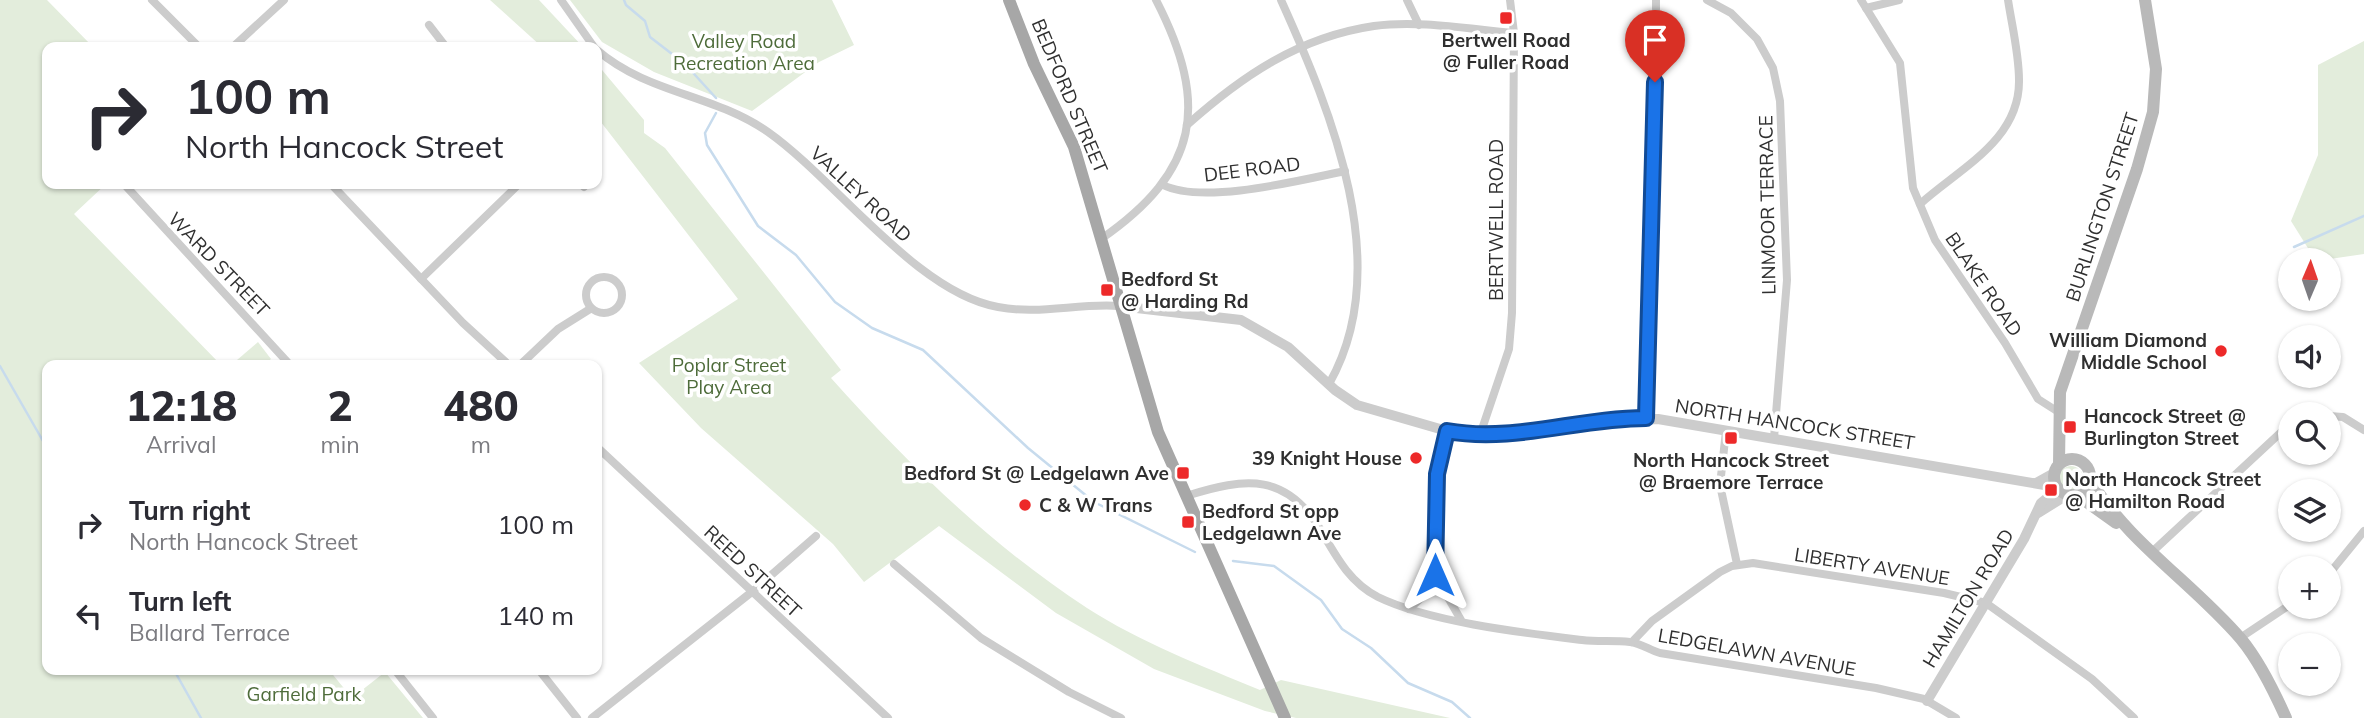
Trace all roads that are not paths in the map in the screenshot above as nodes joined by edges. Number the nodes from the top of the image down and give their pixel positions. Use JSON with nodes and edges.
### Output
{"nodes":[{"id":1,"x":152,"y":0,"type":"edge"},
{"id":2,"x":284,"y":0,"type":"edge"},
{"id":3,"x":561,"y":0,"type":"edge"},
{"id":4,"x":1009,"y":0,"type":"edge"},
{"id":5,"x":1156,"y":0,"type":"edge"},
{"id":6,"x":1281,"y":0,"type":"edge"},
{"id":7,"x":1407,"y":0,"type":"edge"},
{"id":8,"x":1510,"y":0,"type":"edge"},
{"id":9,"x":1707,"y":0,"type":"edge"},
{"id":10,"x":1861,"y":0,"type":"edge"},
{"id":11,"x":1899,"y":0,"type":"edge"},
{"id":12,"x":2008,"y":0,"type":"edge"},
{"id":13,"x":2145,"y":0,"type":"edge"},
{"id":14,"x":1866,"y":8,"type":"junction"},
{"id":15,"x":429,"y":24,"type":"dead end"},
{"id":16,"x":1419,"y":25,"type":"junction"},
{"id":17,"x":1514,"y":33,"type":"junction"},
{"id":18,"x":194,"y":42,"type":"edge"},
{"id":19,"x":238,"y":42,"type":"edge"},
{"id":20,"x":440,"y":42,"type":"edge"},
{"id":21,"x":591,"y":42,"type":"edge"},
{"id":22,"x":1301,"y":47,"type":"junction"},
{"id":23,"x":602,"y":53,"type":"edge"},
{"id":24,"x":1655,"y":77,"type":"dead end"},
{"id":25,"x":1187,"y":125,"type":"junction"},
{"id":26,"x":1345,"y":171,"type":"junction"},
{"id":27,"x":1163,"y":185,"type":"junction"},
{"id":28,"x":129,"y":189,"type":"edge"},
{"id":29,"x":336,"y":189,"type":"edge"},
{"id":30,"x":514,"y":189,"type":"edge"},
{"id":31,"x":1920,"y":204,"type":"junction"},
{"id":32,"x":1101,"y":240,"type":"junction"},
{"id":33,"x":421,"y":279,"type":"junction"},
{"id":34,"x":1119,"y":306,"type":"junction"},
{"id":35,"x":590,"y":309,"type":"junction"},
{"id":36,"x":285,"y":360,"type":"edge"},
{"id":37,"x":504,"y":360,"type":"edge"},
{"id":38,"x":525,"y":360,"type":"edge"},
{"id":39,"x":1329,"y":384,"type":"junction"},
{"id":40,"x":2060,"y":413,"type":"junction"},
{"id":41,"x":2341,"y":417,"type":"edge"},
{"id":42,"x":1646,"y":418,"type":"junction"},
{"id":43,"x":2364,"y":430,"type":"edge"},
{"id":44,"x":1447,"y":431,"type":"junction"},
{"id":45,"x":1726,"y":431,"type":"junction"},
{"id":46,"x":1480,"y":435,"type":"junction"},
{"id":47,"x":2278,"y":435,"type":"edge"},
{"id":48,"x":1774,"y":438,"type":"junction"},
{"id":49,"x":602,"y":452,"type":"edge"},
{"id":50,"x":2076,"y":459,"type":"junction"},
{"id":51,"x":2090,"y":480,"type":"junction"},
{"id":52,"x":2062,"y":484,"type":"junction"},
{"id":53,"x":1186,"y":496,"type":"junction"},
{"id":54,"x":2364,"y":531,"type":"edge"},
{"id":55,"x":816,"y":536,"type":"dead end"},
{"id":56,"x":2136,"y":537,"type":"junction"},
{"id":57,"x":2152,"y":552,"type":"junction"},
{"id":58,"x":2341,"y":559,"type":"edge"},
{"id":59,"x":894,"y":564,"type":"dead end"},
{"id":60,"x":1737,"y":564,"type":"junction"},
{"id":61,"x":1435,"y":575,"type":"junction"},
{"id":62,"x":753,"y":592,"type":"junction"},
{"id":63,"x":1986,"y":603,"type":"junction"},
{"id":64,"x":1409,"y":609,"type":"junction"},
{"id":65,"x":2278,"y":613,"type":"edge"},
{"id":66,"x":1461,"y":620,"type":"junction"},
{"id":67,"x":2240,"y":638,"type":"junction"},
{"id":68,"x":1632,"y":642,"type":"junction"},
{"id":69,"x":398,"y":675,"type":"edge"},
{"id":70,"x":543,"y":675,"type":"edge"},
{"id":71,"x":1927,"y":701,"type":"junction"},
{"id":72,"x":433,"y":718,"type":"edge"},
{"id":73,"x":577,"y":718,"type":"edge"},
{"id":74,"x":592,"y":718,"type":"edge"},
{"id":75,"x":888,"y":718,"type":"edge"},
{"id":76,"x":1121,"y":718,"type":"edge"},
{"id":77,"x":1285,"y":718,"type":"edge"},
{"id":78,"x":1956,"y":718,"type":"edge"},
{"id":79,"x":2134,"y":718,"type":"edge"},
{"id":80,"x":2286,"y":718,"type":"edge"}],
"edges":[{"from":1,"to":18,"type":"street"},
{"from":2,"to":19,"type":"street"},
{"from":3,"to":21,"type":"street","name":"VALLEY ROAD"},
{"from":4,"to":32,"type":"main road","name":"BEDFORD STREET"},
{"from":5,"to":25,"type":"street"},
{"from":6,"to":22,"type":"street"},
{"from":7,"to":16,"type":"street"},
{"from":8,"to":17,"type":"street","name":"BERTWELL ROAD"},
{"from":9,"to":48,"type":"street","name":"LINMOOR TERRACE"},
{"from":10,"to":14,"type":"street","name":"BLAKE ROAD"},
{"from":11,"to":14,"type":"street"},
{"from":12,"to":31,"type":"street"},
{"from":13,"to":40,"type":"main road","name":"BURLINGTON STREET"},
{"from":14,"to":31,"type":"street","name":"BLAKE ROAD"},
{"from":15,"to":20,"type":"street"},
{"from":16,"to":17,"type":"street"},
{"from":16,"to":22,"type":"street"},
{"from":17,"to":46,"type":"street","name":"BERTWELL ROAD"},
{"from":22,"to":25,"type":"street"},
{"from":22,"to":26,"type":"street"},
{"from":23,"to":34,"type":"street","name":"VALLEY ROAD"},
{"from":24,"to":42,"type":"street"},
{"from":25,"to":27,"type":"street"},
{"from":26,"to":27,"type":"street","name":"DEE ROAD"},
{"from":26,"to":39,"type":"street"},
{"from":27,"to":32,"type":"street"},
{"from":28,"to":36,"type":"street","name":"WARD STREET"},
{"from":29,"to":33,"type":"street"},
{"from":30,"to":33,"type":"street"},
{"from":31,"to":40,"type":"street","name":"BLAKE ROAD"},
{"from":32,"to":34,"type":"main road","name":"BEDFORD STREET"},
{"from":33,"to":37,"type":"street"},
{"from":34,"to":39,"type":"street","name":"NORTH HANCOCK STREET"},
{"from":34,"to":53,"type":"main road","name":"BEDFORD STREET"},
{"from":35,"to":35,"type":"street"},
{"from":35,"to":38,"type":"street"},
{"from":39,"to":44,"type":"street","name":"NORTH HANCOCK STREET"},
{"from":40,"to":50,"type":"main road"},
{"from":40,"to":52,"type":"main road","name":"BURLINGTON STREET"},
{"from":41,"to":43,"type":"street"},
{"from":42,"to":45,"type":"street","name":"NORTH HANCOCK STREET"},
{"from":42,"to":46,"type":"street","name":"NORTH HANCOCK STREET"},
{"from":44,"to":46,"type":"street","name":"NORTH HANCOCK STREET"},
{"from":44,"to":61,"type":"street"},
{"from":45,"to":48,"type":"street","name":"NORTH HANCOCK STREET"},
{"from":45,"to":60,"type":"street"},
{"from":47,"to":57,"type":"street"},
{"from":48,"to":52,"type":"street","name":"NORTH HANCOCK STREET"},
{"from":49,"to":62,"type":"street","name":"REED STREET"},
{"from":50,"to":51,"type":"main road"},
{"from":50,"to":52,"type":"main road"},
{"from":51,"to":52,"type":"main road"},
{"from":51,"to":56,"type":"main road"},
{"from":52,"to":56,"type":"main road"},
{"from":52,"to":63,"type":"street","name":"HAMILTON ROAD"},
{"from":53,"to":64,"type":"street","name":"LEDGELAWN AVENUE"},
{"from":53,"to":77,"type":"main road","name":"BEDFORD STREET"},
{"from":54,"to":58,"type":"street"},
{"from":55,"to":62,"type":"street"},
{"from":56,"to":57,"type":"main road"},
{"from":57,"to":67,"type":"main road"},
{"from":59,"to":76,"type":"street"},
{"from":60,"to":63,"type":"street","name":"LIBERTY AVENUE"},
{"from":60,"to":68,"type":"street"},
{"from":61,"to":64,"type":"street"},
{"from":61,"to":66,"type":"street"},
{"from":62,"to":74,"type":"street"},
{"from":62,"to":75,"type":"street","name":"REED STREET"},
{"from":63,"to":71,"type":"street","name":"HAMILTON ROAD"},
{"from":63,"to":79,"type":"street","name":"LIBERTY AVENUE"},
{"from":64,"to":66,"type":"street","name":"LEDGELAWN AVENUE"},
{"from":65,"to":67,"type":"street"},
{"from":66,"to":68,"type":"street","name":"LEDGELAWN AVENUE"},
{"from":67,"to":80,"type":"main road"},
{"from":68,"to":71,"type":"street","name":"LEDGELAWN AVENUE"},
{"from":69,"to":72,"type":"street"},
{"from":70,"to":73,"type":"street"},
{"from":71,"to":78,"type":"street","name":"LEDGELAWN AVENUE"}]}
